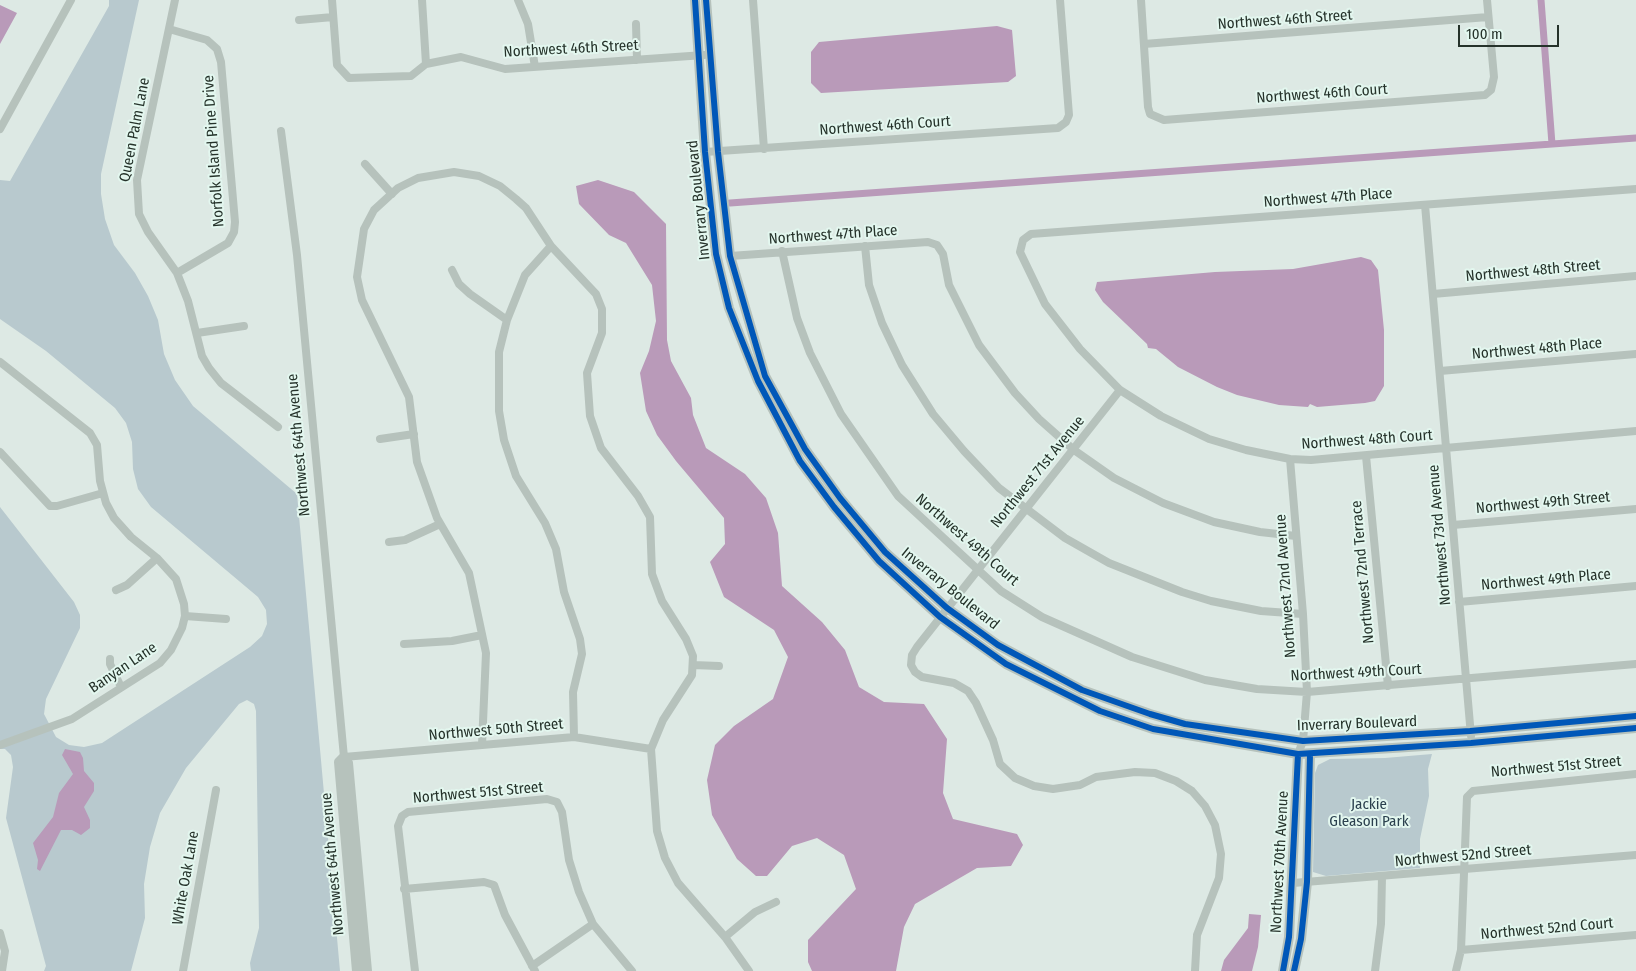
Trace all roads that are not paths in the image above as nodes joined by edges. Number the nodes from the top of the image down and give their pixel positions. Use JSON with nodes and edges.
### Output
{"nodes":[{"id":1,"x":71,"y":0,"type":"edge"},
{"id":2,"x":175,"y":0,"type":"edge"},
{"id":3,"x":332,"y":0,"type":"edge"},
{"id":4,"x":422,"y":0,"type":"edge"},
{"id":5,"x":518,"y":0,"type":"edge"},
{"id":6,"x":695,"y":0,"type":"edge"},
{"id":7,"x":706,"y":0,"type":"edge"},
{"id":8,"x":753,"y":0,"type":"edge"},
{"id":9,"x":1060,"y":0,"type":"edge"},
{"id":10,"x":1141,"y":0,"type":"edge"},
{"id":11,"x":1487,"y":0,"type":"edge"},
{"id":12,"x":1488,"y":17,"type":"junction"},
{"id":13,"x":333,"y":18,"type":"junction"},
{"id":14,"x":300,"y":20,"type":"dead end"},
{"id":15,"x":636,"y":24,"type":"dead end"},
{"id":16,"x":169,"y":29,"type":"junction"},
{"id":17,"x":1144,"y":44,"type":"junction"},
{"id":18,"x":710,"y":55,"type":"junction"},
{"id":19,"x":699,"y":56,"type":"junction"},
{"id":20,"x":637,"y":60,"type":"junction"},
{"id":21,"x":426,"y":64,"type":"junction"},
{"id":22,"x":536,"y":67,"type":"junction"},
{"id":23,"x":0,"y":129,"type":"edge"},
{"id":24,"x":281,"y":131,"type":"dead end"},
{"id":25,"x":764,"y":149,"type":"junction"},
{"id":26,"x":705,"y":152,"type":"junction"},
{"id":27,"x":718,"y":152,"type":"junction"},
{"id":28,"x":365,"y":164,"type":"dead end"},
{"id":29,"x":1636,"y":189,"type":"edge"},
{"id":30,"x":392,"y":194,"type":"junction"},
{"id":31,"x":1425,"y":205,"type":"junction"},
{"id":32,"x":1023,"y":240,"type":"joint"},
{"id":33,"x":551,"y":246,"type":"junction"},
{"id":34,"x":865,"y":246,"type":"junction"},
{"id":35,"x":782,"y":251,"type":"junction"},
{"id":36,"x":730,"y":256,"type":"junction"},
{"id":37,"x":452,"y":270,"type":"dead end"},
{"id":38,"x":177,"y":273,"type":"junction"},
{"id":39,"x":1636,"y":276,"type":"edge"},
{"id":40,"x":1433,"y":294,"type":"junction"},
{"id":41,"x":507,"y":320,"type":"junction"},
{"id":42,"x":244,"y":326,"type":"dead end"},
{"id":43,"x":197,"y":333,"type":"junction"},
{"id":44,"x":1636,"y":354,"type":"edge"},
{"id":45,"x":0,"y":362,"type":"edge"},
{"id":46,"x":1440,"y":371,"type":"junction"},
{"id":47,"x":1120,"y":390,"type":"junction"},
{"id":48,"x":278,"y":427,"type":"dead end"},
{"id":49,"x":1636,"y":431,"type":"edge"},
{"id":50,"x":414,"y":434,"type":"junction"},
{"id":51,"x":380,"y":440,"type":"dead end"},
{"id":52,"x":1446,"y":447,"type":"junction"},
{"id":53,"x":1074,"y":450,"type":"junction"},
{"id":54,"x":0,"y":452,"type":"edge"},
{"id":55,"x":1366,"y":456,"type":"junction"},
{"id":56,"x":1290,"y":459,"type":"junction"},
{"id":57,"x":103,"y":492,"type":"junction"},
{"id":58,"x":1025,"y":508,"type":"junction"},
{"id":59,"x":1636,"y":509,"type":"edge"},
{"id":60,"x":440,"y":524,"type":"junction"},
{"id":61,"x":1453,"y":525,"type":"junction"},
{"id":62,"x":1296,"y":536,"type":"junction"},
{"id":63,"x":390,"y":542,"type":"dead end"},
{"id":64,"x":157,"y":558,"type":"junction"},
{"id":65,"x":977,"y":570,"type":"junction"},
{"id":66,"x":1636,"y":586,"type":"edge"},
{"id":67,"x":116,"y":590,"type":"dead end"},
{"id":68,"x":1459,"y":602,"type":"junction"},
{"id":69,"x":948,"y":608,"type":"junction"},
{"id":70,"x":1303,"y":614,"type":"junction"},
{"id":71,"x":184,"y":616,"type":"junction"},
{"id":72,"x":940,"y":617,"type":"junction"},
{"id":73,"x":226,"y":619,"type":"dead end"},
{"id":74,"x":482,"y":635,"type":"junction"},
{"id":75,"x":404,"y":644,"type":"dead end"},
{"id":76,"x":110,"y":659,"type":"dead end"},
{"id":77,"x":1636,"y":664,"type":"edge"},
{"id":78,"x":693,"y":665,"type":"junction"},
{"id":79,"x":719,"y":666,"type":"dead end"},
{"id":80,"x":1467,"y":679,"type":"junction"},
{"id":81,"x":1388,"y":686,"type":"junction"},
{"id":82,"x":121,"y":687,"type":"junction"},
{"id":83,"x":1307,"y":692,"type":"junction"},
{"id":84,"x":1636,"y":716,"type":"edge"},
{"id":85,"x":1636,"y":728,"type":"edge"},
{"id":86,"x":1470,"y":731,"type":"junction"},
{"id":87,"x":574,"y":737,"type":"junction"},
{"id":88,"x":1303,"y":741,"type":"junction"},
{"id":89,"x":1471,"y":743,"type":"junction"},
{"id":90,"x":482,"y":744,"type":"junction"},
{"id":91,"x":0,"y":745,"type":"edge"},
{"id":92,"x":651,"y":749,"type":"junction"},
{"id":93,"x":1298,"y":754,"type":"junction"},
{"id":94,"x":1310,"y":754,"type":"junction"},
{"id":95,"x":344,"y":757,"type":"junction"},
{"id":96,"x":1636,"y":774,"type":"edge"},
{"id":97,"x":216,"y":790,"type":"dead end"},
{"id":98,"x":1636,"y":855,"type":"edge"},
{"id":99,"x":1464,"y":870,"type":"junction"},
{"id":100,"x":1382,"y":877,"type":"junction"},
{"id":101,"x":1307,"y":882,"type":"junction"},
{"id":102,"x":1293,"y":883,"type":"junction"},
{"id":103,"x":404,"y":890,"type":"junction"},
{"id":104,"x":776,"y":902,"type":"dead end"},
{"id":105,"x":593,"y":924,"type":"junction"},
{"id":106,"x":0,"y":933,"type":"edge"},
{"id":107,"x":1636,"y":935,"type":"edge"},
{"id":108,"x":725,"y":937,"type":"junction"},
{"id":109,"x":1461,"y":950,"type":"junction"},
{"id":110,"x":533,"y":968,"type":"edge"},
{"id":111,"x":2,"y":971,"type":"edge"},
{"id":112,"x":183,"y":971,"type":"edge"},
{"id":113,"x":357,"y":971,"type":"edge"},
{"id":114,"x":367,"y":971,"type":"edge"},
{"id":115,"x":415,"y":971,"type":"edge"},
{"id":116,"x":632,"y":971,"type":"edge"},
{"id":117,"x":749,"y":971,"type":"edge"},
{"id":118,"x":1195,"y":971,"type":"edge"},
{"id":119,"x":1283,"y":971,"type":"edge"},
{"id":120,"x":1294,"y":971,"type":"edge"},
{"id":121,"x":1375,"y":971,"type":"edge"},
{"id":122,"x":1456,"y":971,"type":"edge"}],
"edges":[{"from":1,"to":23,"type":"street"},
{"from":2,"to":16,"type":"street","name":"Queen Palm Lane"},
{"from":3,"to":13,"type":"street"},
{"from":4,"to":21,"type":"street"},
{"from":5,"to":22,"type":"street"},
{"from":6,"to":19,"type":"street","name":"Inverrary Boulevard"},
{"from":7,"to":18,"type":"street","name":"Inverrary Boulevard"},
{"from":8,"to":25,"type":"street"},
{"from":9,"to":25,"type":"street","name":"Northwest 46th Court"},
{"from":10,"to":17,"type":"street"},
{"from":11,"to":12,"type":"street"},
{"from":12,"to":17,"type":"street","name":"Northwest 46th Street"},
{"from":12,"to":17,"type":"street","name":"Northwest 46th Court"},
{"from":13,"to":14,"type":"street"},
{"from":13,"to":21,"type":"street","name":"Northwest 46th Street"},
{"from":15,"to":20,"type":"street"},
{"from":16,"to":38,"type":"street","name":"Queen Palm Lane"},
{"from":16,"to":38,"type":"street","name":"Norfolk Island Pine Drive"},
{"from":18,"to":19,"type":"street","name":"Northwest 46th Street"},
{"from":18,"to":27,"type":"street","name":"Inverrary Boulevard"},
{"from":19,"to":20,"type":"street","name":"Northwest 46th Street"},
{"from":19,"to":26,"type":"street","name":"Inverrary Boulevard"},
{"from":20,"to":22,"type":"street","name":"Northwest 46th Street"},
{"from":21,"to":22,"type":"street","name":"Northwest 46th Street"},
{"from":24,"to":95,"type":"street","name":"Northwest 64th Avenue"},
{"from":25,"to":27,"type":"street","name":"Northwest 46th Court"},
{"from":26,"to":27,"type":"street","name":"Northwest 46th Court"},
{"from":26,"to":72,"type":"street","name":"Inverrary Boulevard"},
{"from":27,"to":36,"type":"street","name":"Inverrary Boulevard"},
{"from":28,"to":30,"type":"street"},
{"from":29,"to":31,"type":"street","name":"Northwest 47th Place"},
{"from":30,"to":33,"type":"street"},
{"from":30,"to":50,"type":"street"},
{"from":31,"to":32,"type":"street","name":"Northwest 47th Place"},
{"from":31,"to":40,"type":"street","name":"Northwest 73rd Avenue"},
{"from":32,"to":47,"type":"street","name":"Northwest 48th Court"},
{"from":33,"to":41,"type":"street"},
{"from":33,"to":78,"type":"street"},
{"from":34,"to":35,"type":"street","name":"Northwest 47th Place"},
{"from":34,"to":53,"type":"street","name":"Northwest 47th Place"},
{"from":34,"to":58,"type":"street"},
{"from":35,"to":36,"type":"street","name":"Northwest 47th Place"},
{"from":35,"to":65,"type":"street","name":"Northwest 49th Court"},
{"from":36,"to":69,"type":"street","name":"Inverrary Boulevard"},
{"from":37,"to":41,"type":"street"},
{"from":38,"to":43,"type":"street","name":"Queen Palm Lane"},
{"from":39,"to":40,"type":"street","name":"Northwest 48th Street"},
{"from":40,"to":46,"type":"street","name":"Northwest 73rd Avenue"},
{"from":41,"to":87,"type":"street"},
{"from":42,"to":43,"type":"street"},
{"from":43,"to":48,"type":"street","name":"Queen Palm Lane"},
{"from":44,"to":46,"type":"street","name":"Northwest 48th Place"},
{"from":45,"to":57,"type":"street","name":"Banyan Lane"},
{"from":46,"to":52,"type":"street","name":"Northwest 73rd Avenue"},
{"from":47,"to":53,"type":"street","name":"Northwest 71st Avenue"},
{"from":47,"to":56,"type":"street","name":"Northwest 48th Court"},
{"from":49,"to":52,"type":"street","name":"Northwest 48th Court"},
{"from":50,"to":51,"type":"street"},
{"from":50,"to":60,"type":"street"},
{"from":52,"to":55,"type":"street","name":"Northwest 48th Court"},
{"from":52,"to":61,"type":"street","name":"Northwest 73rd Avenue"},
{"from":53,"to":58,"type":"street","name":"Northwest 71st Avenue"},
{"from":53,"to":62,"type":"street"},
{"from":54,"to":57,"type":"street"},
{"from":55,"to":56,"type":"street","name":"Northwest 48th Court"},
{"from":55,"to":81,"type":"street","name":"Northwest 72nd Terrace"},
{"from":56,"to":62,"type":"street","name":"Northwest 72nd Avenue"},
{"from":57,"to":64,"type":"street","name":"Banyan Lane"},
{"from":58,"to":65,"type":"street","name":"Northwest 71st Avenue"},
{"from":58,"to":70,"type":"street"},
{"from":59,"to":61,"type":"street","name":"Northwest 49th Street"},
{"from":60,"to":63,"type":"street"},
{"from":60,"to":74,"type":"street"},
{"from":61,"to":68,"type":"street","name":"Northwest 73rd Avenue"},
{"from":62,"to":70,"type":"street","name":"Northwest 72nd Avenue"},
{"from":64,"to":67,"type":"street"},
{"from":64,"to":71,"type":"street","name":"Banyan Lane"},
{"from":65,"to":69,"type":"street","name":"Northwest 71st Avenue"},
{"from":65,"to":83,"type":"street","name":"Northwest 49th Court"},
{"from":66,"to":68,"type":"street","name":"Northwest 49th Place"},
{"from":68,"to":80,"type":"street","name":"Northwest 73rd Avenue"},
{"from":69,"to":72,"type":"street","name":"Northwest 71st Avenue"},
{"from":69,"to":88,"type":"street","name":"Inverrary Boulevard"},
{"from":70,"to":83,"type":"street","name":"Northwest 72nd Avenue"},
{"from":71,"to":73,"type":"street"},
{"from":71,"to":82,"type":"street","name":"Banyan Lane"},
{"from":72,"to":93,"type":"street","name":"Inverrary Boulevard"},
{"from":72,"to":118,"type":"street","name":"Northwest 71st Avenue"},
{"from":74,"to":75,"type":"street"},
{"from":74,"to":90,"type":"street"},
{"from":76,"to":82,"type":"street"},
{"from":77,"to":80,"type":"street","name":"Northwest 49th Court"},
{"from":78,"to":79,"type":"street"},
{"from":78,"to":92,"type":"street"},
{"from":80,"to":81,"type":"street","name":"Northwest 49th Court"},
{"from":80,"to":86,"type":"street","name":"Northwest 73rd Avenue"},
{"from":81,"to":83,"type":"street","name":"Northwest 49th Court"},
{"from":82,"to":91,"type":"street","name":"Banyan Lane"},
{"from":83,"to":88,"type":"street","name":"Northwest 72nd Avenue"},
{"from":84,"to":86,"type":"street","name":"Inverrary Boulevard"},
{"from":85,"to":89,"type":"street","name":"Inverrary Boulevard"},
{"from":86,"to":88,"type":"street","name":"Inverrary Boulevard"},
{"from":86,"to":89,"type":"street","name":"Northwest 73rd Avenue"},
{"from":87,"to":90,"type":"street","name":"Northwest 50th Street"},
{"from":87,"to":92,"type":"street","name":"Northwest 50th Street"},
{"from":88,"to":93,"type":"street","name":"Northwest 72nd Avenue"},
{"from":88,"to":94,"type":"street"},
{"from":89,"to":94,"type":"street","name":"Inverrary Boulevard"},
{"from":90,"to":95,"type":"street","name":"Northwest 50th Street"},
{"from":92,"to":108,"type":"street"},
{"from":93,"to":94,"type":"street","name":"Inverrary Boulevard"},
{"from":93,"to":102,"type":"street","name":"Northwest 70th Avenue"},
{"from":94,"to":101,"type":"street","name":"Northwest 70th Avenue"},
{"from":95,"to":113,"type":"street","name":"Northwest 64th Avenue"},
{"from":95,"to":114,"type":"street","name":"Northwest 64th Avenue"},
{"from":96,"to":99,"type":"street","name":"Northwest 51st Street"},
{"from":97,"to":112,"type":"street","name":"White Oak Lane"},
{"from":98,"to":99,"type":"street","name":"Northwest 52nd Street"},
{"from":99,"to":100,"type":"street","name":"Northwest 52nd Street"},
{"from":99,"to":109,"type":"street"},
{"from":100,"to":101,"type":"street","name":"Northwest 52nd Street"},
{"from":100,"to":121,"type":"street"},
{"from":101,"to":102,"type":"street","name":"Northwest 52nd Street"},
{"from":101,"to":120,"type":"street","name":"Northwest 70th Avenue"},
{"from":102,"to":119,"type":"street","name":"Northwest 70th Avenue"},
{"from":103,"to":105,"type":"street","name":"Northwest 51st Street"},
{"from":103,"to":110,"type":"street"},
{"from":103,"to":115,"type":"street"},
{"from":104,"to":108,"type":"street"},
{"from":105,"to":110,"type":"street"},
{"from":105,"to":116,"type":"street"},
{"from":106,"to":111,"type":"street"},
{"from":107,"to":109,"type":"street","name":"Northwest 52nd Court"},
{"from":108,"to":117,"type":"street"},
{"from":109,"to":122,"type":"street"}]}
